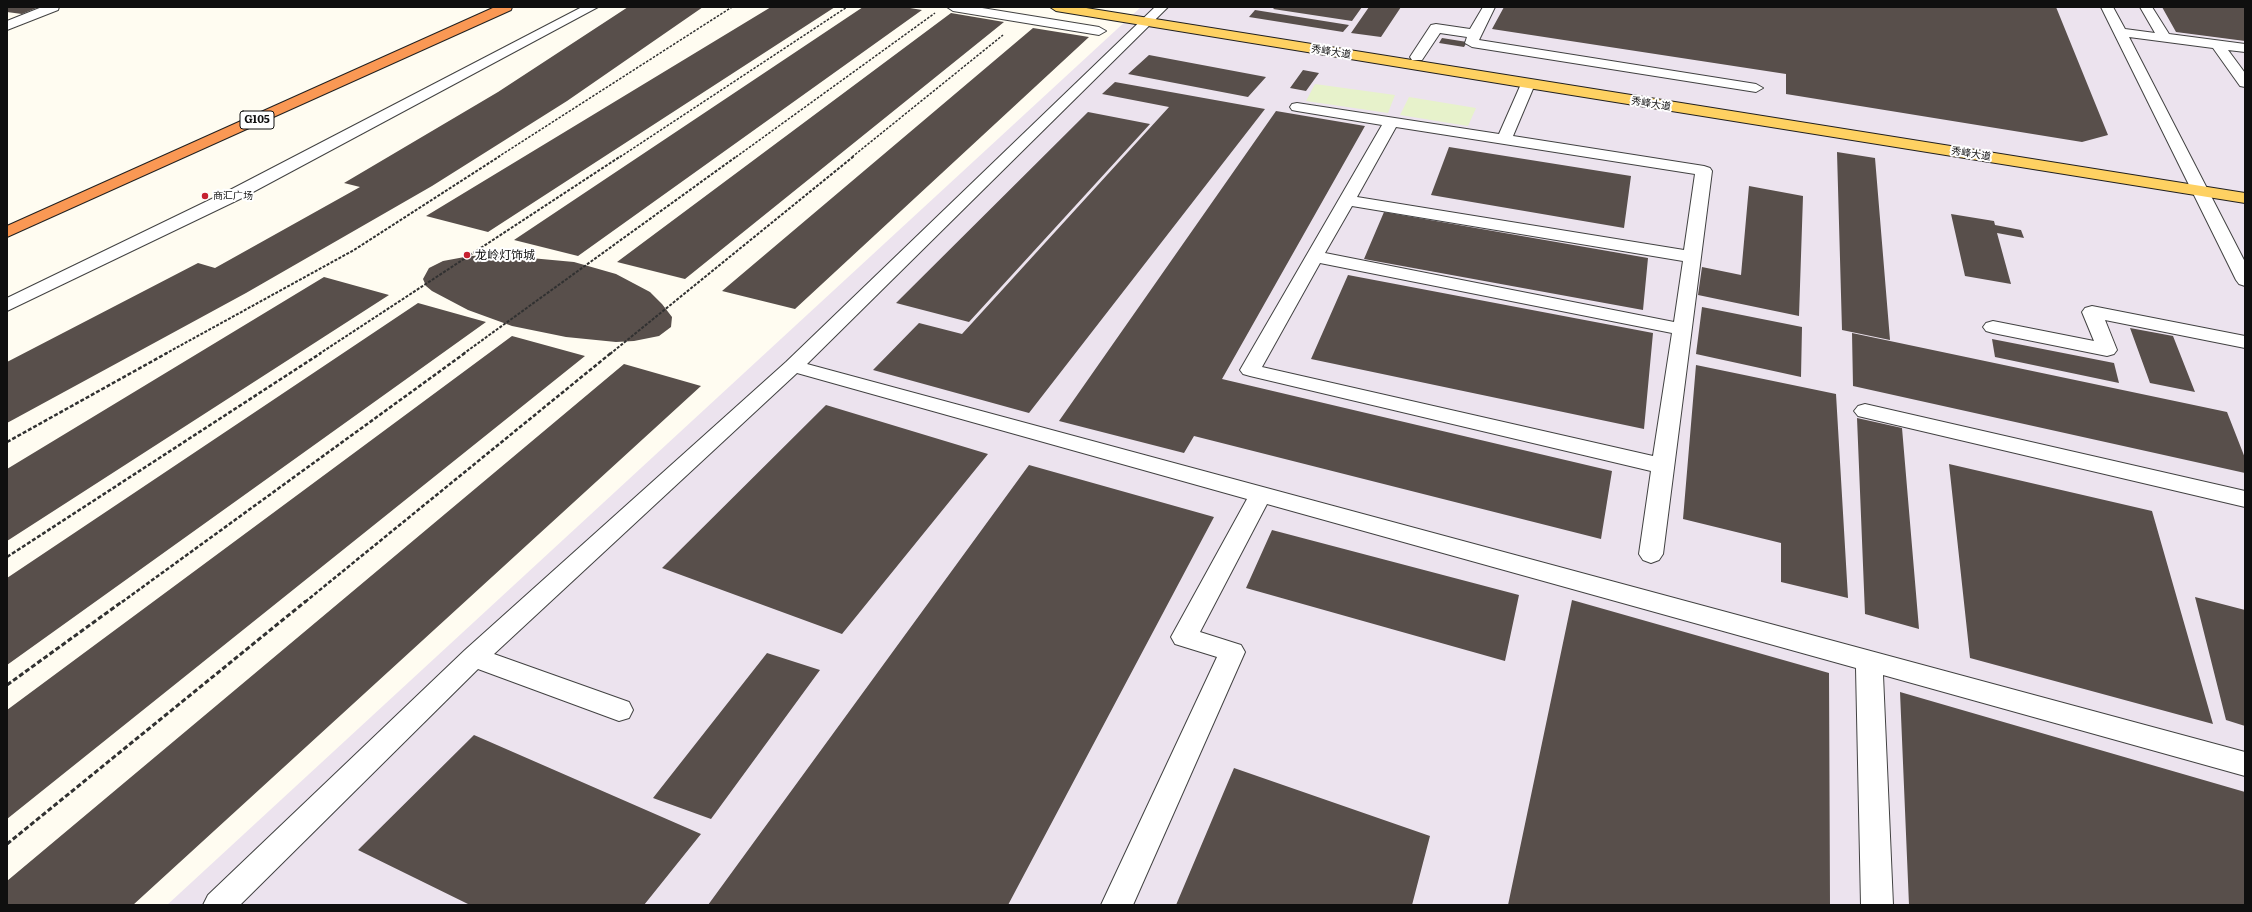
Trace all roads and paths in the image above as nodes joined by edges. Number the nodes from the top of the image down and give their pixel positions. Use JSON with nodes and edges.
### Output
{"nodes":[{"id":1,"x":53,"y":7,"type":"edge"},
{"id":2,"x":480,"y":7,"type":"edge"},
{"id":3,"x":506,"y":7,"type":"edge"},
{"id":4,"x":592,"y":7,"type":"edge"},
{"id":5,"x":732,"y":7,"type":"edge"},
{"id":6,"x":847,"y":7,"type":"edge"},
{"id":7,"x":953,"y":7,"type":"edge"},
{"id":8,"x":1056,"y":7,"type":"edge"},
{"id":9,"x":1106,"y":7,"type":"edge"},
{"id":10,"x":1489,"y":7,"type":"edge"},
{"id":11,"x":2107,"y":7,"type":"edge"},
{"id":12,"x":2146,"y":7,"type":"edge"},
{"id":13,"x":937,"y":12,"type":"dead end"},
{"id":14,"x":1154,"y":15,"type":"edge"},
{"id":15,"x":1023,"y":18,"type":"junction"},
{"id":16,"x":7,"y":26,"type":"edge"},
{"id":17,"x":1099,"y":31,"type":"dead end"},
{"id":18,"x":2118,"y":32,"type":"junction"},
{"id":19,"x":1474,"y":34,"type":"junction"},
{"id":20,"x":2165,"y":38,"type":"junction"},
{"id":21,"x":2218,"y":44,"type":"junction"},
{"id":22,"x":2245,"y":48,"type":"edge"},
{"id":23,"x":1417,"y":57,"type":"junction"},
{"id":24,"x":2245,"y":83,"type":"edge"},
{"id":25,"x":1528,"y":84,"type":"junction"},
{"id":26,"x":1756,"y":88,"type":"dead end"},
{"id":27,"x":1297,"y":107,"type":"dead end"},
{"id":28,"x":1391,"y":122,"type":"junction"},
{"id":29,"x":1504,"y":140,"type":"junction"},
{"id":30,"x":2199,"y":185,"type":"junction"},
{"id":31,"x":2245,"y":188,"type":"edge"},
{"id":32,"x":2245,"y":198,"type":"edge"},
{"id":33,"x":1347,"y":200,"type":"junction"},
{"id":34,"x":7,"y":217,"type":"edge"},
{"id":35,"x":7,"y":232,"type":"edge"},
{"id":36,"x":1314,"y":256,"type":"junction"},
{"id":37,"x":1692,"y":257,"type":"junction"},
{"id":38,"x":2245,"y":280,"type":"edge"},
{"id":39,"x":7,"y":305,"type":"edge"},
{"id":40,"x":1993,"y":327,"type":"dead end"},
{"id":41,"x":1682,"y":329,"type":"junction"},
{"id":42,"x":2245,"y":342,"type":"edge"},
{"id":43,"x":793,"y":366,"type":"junction"},
{"id":44,"x":1865,"y":411,"type":"dead end"},
{"id":45,"x":7,"y":442,"type":"edge"},
{"id":46,"x":1663,"y":466,"type":"junction"},
{"id":47,"x":1261,"y":494,"type":"junction"},
{"id":48,"x":2245,"y":499,"type":"edge"},
{"id":49,"x":1651,"y":554,"type":"dead end"},
{"id":50,"x":7,"y":557,"type":"edge"},
{"id":51,"x":474,"y":657,"type":"junction"},
{"id":52,"x":1869,"y":661,"type":"junction"},
{"id":53,"x":7,"y":685,"type":"edge"},
{"id":54,"x":619,"y":710,"type":"dead end"},
{"id":55,"x":2245,"y":764,"type":"edge"},
{"id":56,"x":7,"y":844,"type":"edge"},
{"id":57,"x":219,"y":905,"type":"edge"},
{"id":58,"x":1118,"y":905,"type":"edge"},
{"id":59,"x":1877,"y":905,"type":"edge"}],
"edges":[{"from":1,"to":16,"type":"street"},
{"from":2,"to":34,"type":"highway","number":"G105"},
{"from":3,"to":35,"type":"highway","number":"G105"},
{"from":4,"to":39,"type":"street"},
{"from":5,"to":45,"type":"path"},
{"from":6,"to":50,"type":"path"},
{"from":7,"to":15,"type":"street"},
{"from":8,"to":14,"type":"main road","name":"秀峰大道"},
{"from":9,"to":14,"type":"main road","name":"秀峰大道"},
{"from":10,"to":19,"type":"street"},
{"from":11,"to":18,"type":"street"},
{"from":12,"to":20,"type":"street"},
{"from":13,"to":53,"type":"path"},
{"from":14,"to":23,"type":"main road","name":"秀峰大道"},
{"from":14,"to":25,"type":"main road","name":"秀峰大道"},
{"from":14,"to":43,"type":"street"},
{"from":15,"to":17,"type":"street"},
{"from":15,"to":56,"type":"path"},
{"from":18,"to":20,"type":"street"},
{"from":18,"to":30,"type":"street"},
{"from":19,"to":23,"type":"street"},
{"from":19,"to":26,"type":"street"},
{"from":20,"to":21,"type":"street"},
{"from":21,"to":22,"type":"street"},
{"from":21,"to":24,"type":"street"},
{"from":23,"to":30,"type":"main road","name":"秀峰大道"},
{"from":25,"to":29,"type":"street"},
{"from":25,"to":30,"type":"main road","name":"秀峰大道"},
{"from":27,"to":28,"type":"street"},
{"from":28,"to":29,"type":"street"},
{"from":28,"to":33,"type":"street"},
{"from":29,"to":37,"type":"street"},
{"from":30,"to":31,"type":"main road","name":"秀峰大道"},
{"from":30,"to":32,"type":"main road","name":"秀峰大道"},
{"from":30,"to":38,"type":"street"},
{"from":33,"to":36,"type":"street"},
{"from":33,"to":37,"type":"street"},
{"from":36,"to":41,"type":"street"},
{"from":36,"to":46,"type":"street"},
{"from":37,"to":41,"type":"street"},
{"from":40,"to":42,"type":"street"},
{"from":41,"to":46,"type":"street"},
{"from":43,"to":47,"type":"street"},
{"from":43,"to":51,"type":"street"},
{"from":44,"to":48,"type":"street"},
{"from":46,"to":49,"type":"street"},
{"from":47,"to":52,"type":"street"},
{"from":47,"to":58,"type":"street"},
{"from":51,"to":54,"type":"street"},
{"from":51,"to":57,"type":"street"},
{"from":52,"to":55,"type":"street"},
{"from":52,"to":59,"type":"street"}]}
